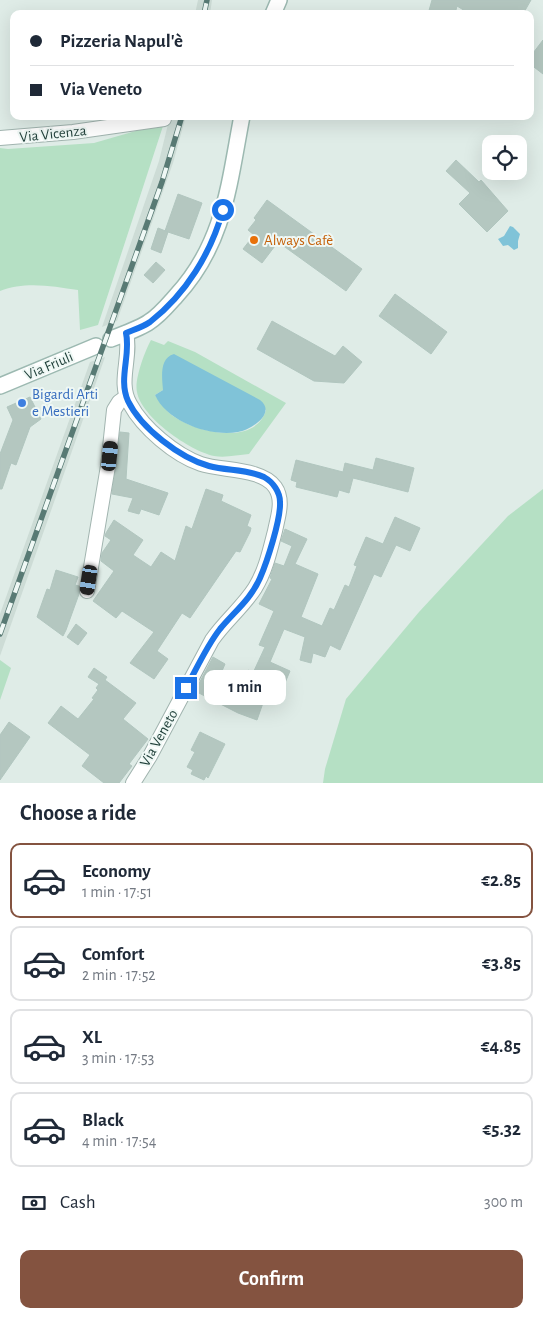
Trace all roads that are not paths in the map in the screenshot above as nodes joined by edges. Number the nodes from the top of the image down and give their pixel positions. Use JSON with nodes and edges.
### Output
{"nodes":[{"id":1,"x":157,"y":120,"type":"edge"},
{"id":2,"x":241,"y":120,"type":"edge"},
{"id":3,"x":0,"y":138,"type":"edge"},
{"id":4,"x":126,"y":333,"type":"junction"},
{"id":5,"x":111,"y":339,"type":"dead end"},
{"id":6,"x":96,"y":346,"type":"dead end"},
{"id":7,"x":1,"y":386,"type":"edge"},
{"id":8,"x":126,"y":397,"type":"junction"},
{"id":9,"x":87,"y":591,"type":"dead end"},
{"id":10,"x":133,"y":783,"type":"edge"}],
"edges":[{"from":1,"to":3,"type":"street","name":"Via Vicenza"},
{"from":2,"to":4,"type":"street"},
{"from":4,"to":5,"type":"street"},
{"from":4,"to":8,"type":"street"},
{"from":6,"to":7,"type":"street","name":"Via Friuli"},
{"from":8,"to":9,"type":"street"},
{"from":8,"to":10,"type":"street","name":"Via Veneto"}]}
